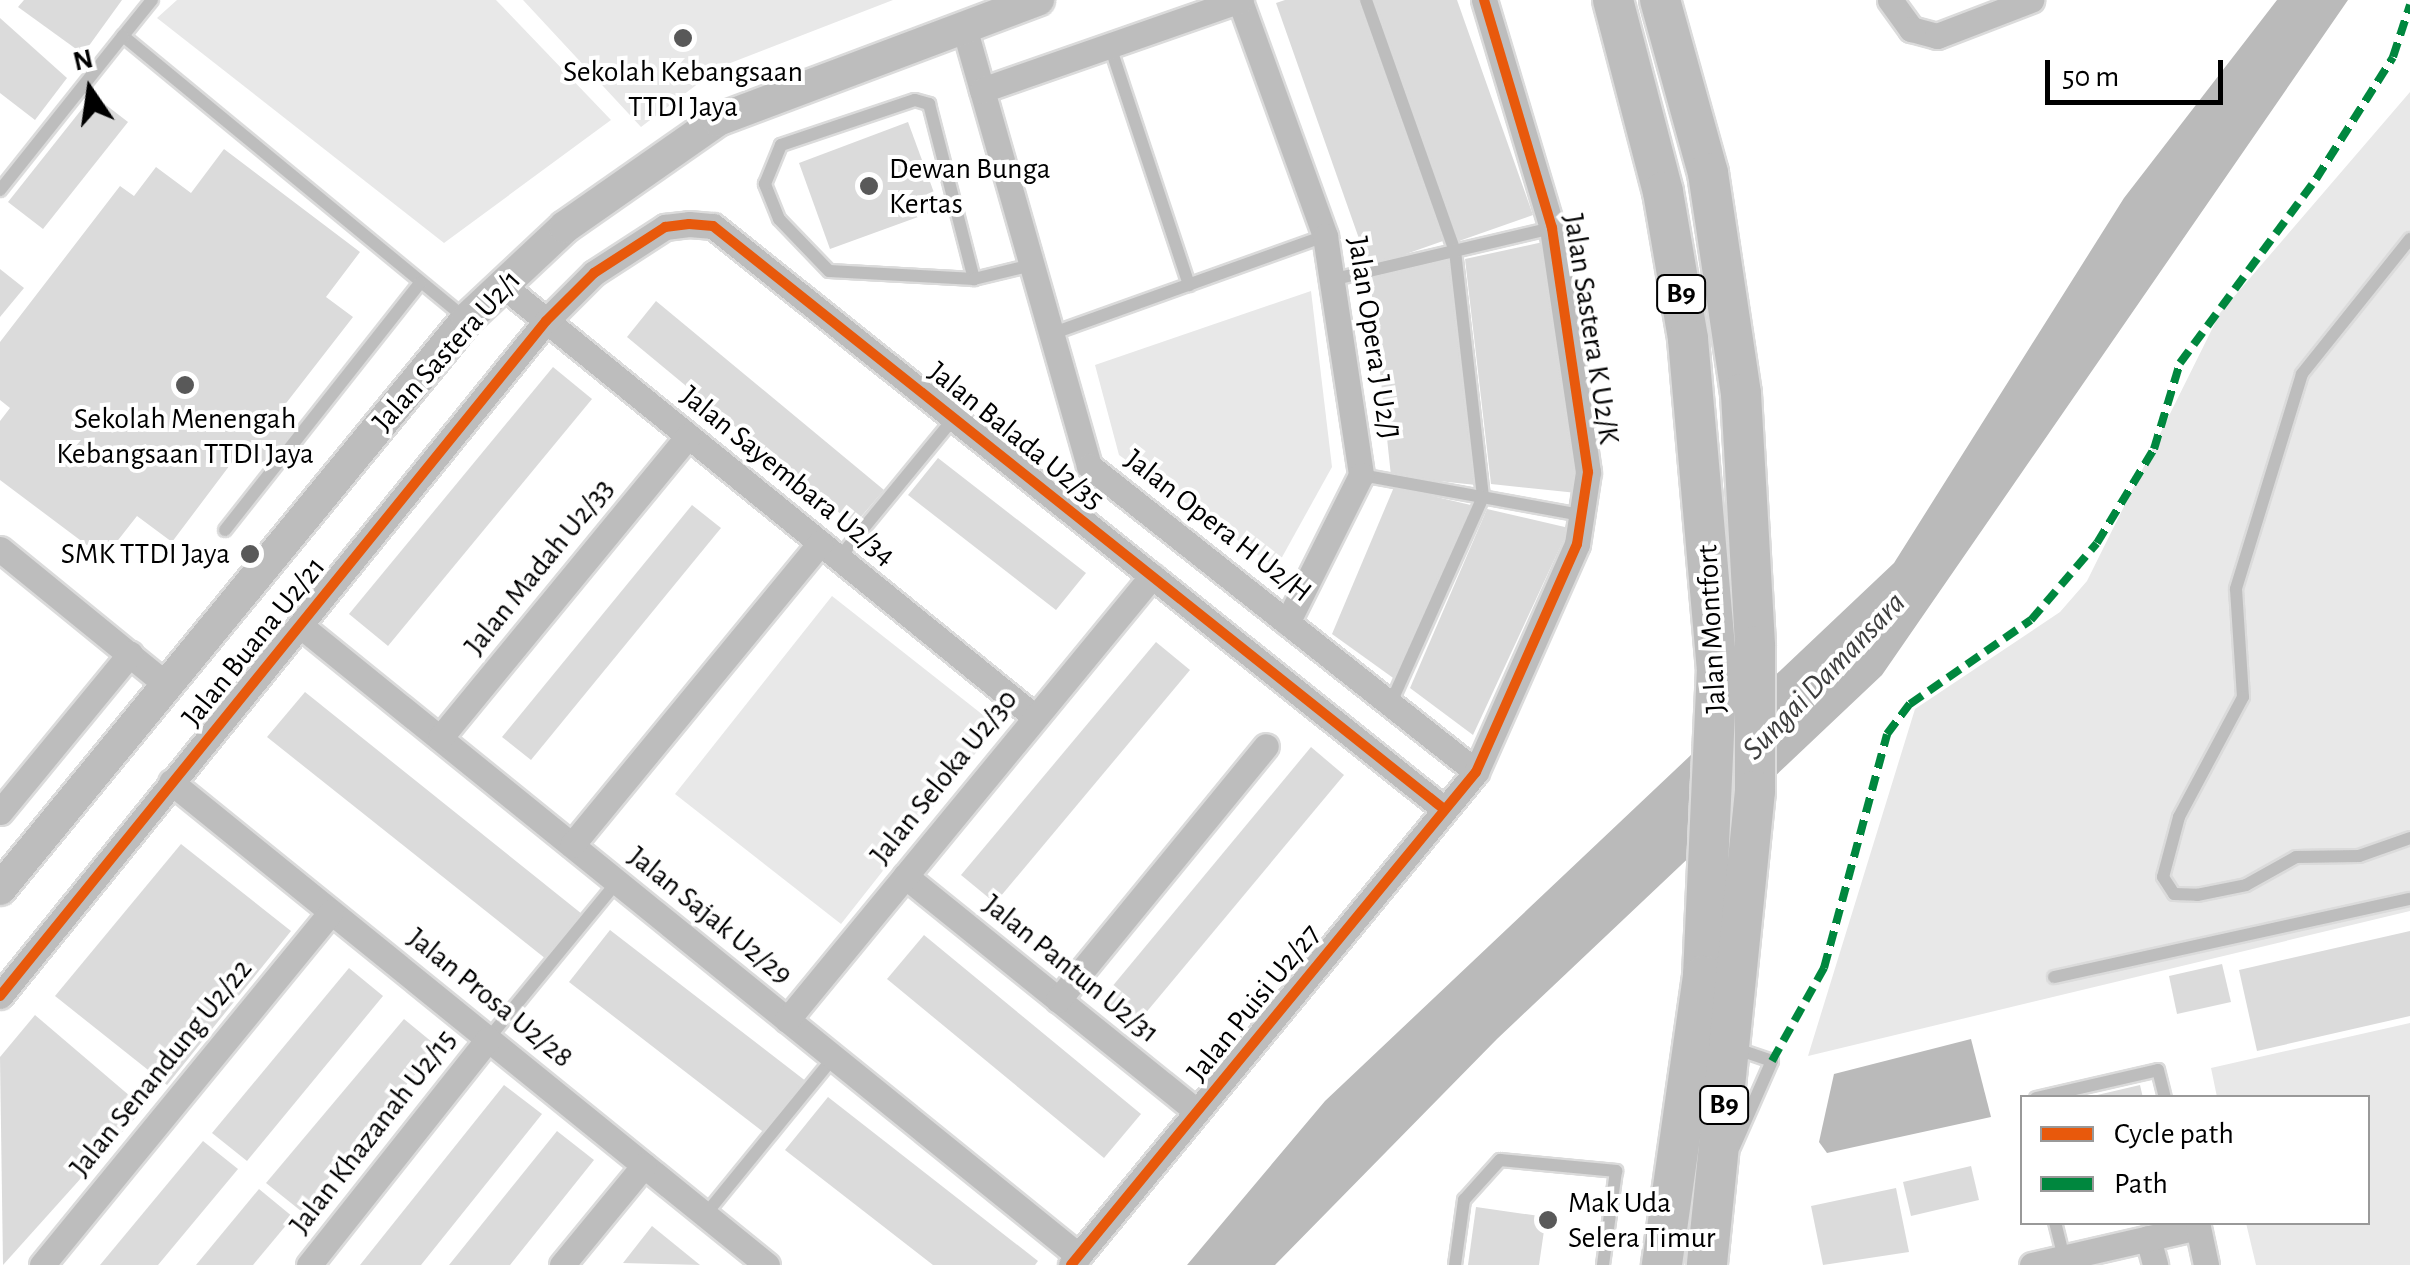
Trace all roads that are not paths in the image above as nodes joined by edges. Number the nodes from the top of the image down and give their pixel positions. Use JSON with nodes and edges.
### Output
{"nodes":[{"id":1,"x":152,"y":0,"type":"edge"},
{"id":2,"x":1240,"y":0,"type":"edge"},
{"id":3,"x":1366,"y":0,"type":"edge"},
{"id":4,"x":1484,"y":0,"type":"edge"},
{"id":5,"x":1613,"y":0,"type":"edge"},
{"id":6,"x":1660,"y":0,"type":"edge"},
{"id":7,"x":1890,"y":0,"type":"edge"},
{"id":8,"x":2031,"y":0,"type":"edge"},
{"id":9,"x":1021,"y":3,"type":"edge"},
{"id":10,"x":973,"y":16,"type":"edge"},
{"id":11,"x":123,"y":36,"type":"junction"},
{"id":12,"x":1110,"y":46,"type":"junction"},
{"id":13,"x":982,"y":90,"type":"junction"},
{"id":14,"x":0,"y":190,"type":"edge"},
{"id":15,"x":1552,"y":228,"type":"junction"},
{"id":16,"x":1326,"y":236,"type":"junction"},
{"id":17,"x":2410,"y":240,"type":"edge"},
{"id":18,"x":1454,"y":252,"type":"junction"},
{"id":19,"x":1032,"y":265,"type":"junction"},
{"id":20,"x":974,"y":279,"type":"junction"},
{"id":21,"x":1336,"y":279,"type":"junction"},
{"id":22,"x":420,"y":283,"type":"junction"},
{"id":23,"x":501,"y":284,"type":"junction"},
{"id":24,"x":1190,"y":285,"type":"junction"},
{"id":25,"x":466,"y":319,"type":"junction"},
{"id":26,"x":546,"y":321,"type":"junction"},
{"id":27,"x":1051,"y":334,"type":"junction"},
{"id":28,"x":954,"y":418,"type":"junction"},
{"id":29,"x":688,"y":436,"type":"junction"},
{"id":30,"x":1361,"y":475,"type":"junction"},
{"id":31,"x":1483,"y":497,"type":"junction"},
{"id":32,"x":1584,"y":516,"type":"junction"},
{"id":33,"x":225,"y":530,"type":"dead end"},
{"id":34,"x":0,"y":549,"type":"edge"},
{"id":35,"x":830,"y":551,"type":"junction"},
{"id":36,"x":1152,"y":576,"type":"junction"},
{"id":37,"x":1287,"y":622,"type":"junction"},
{"id":38,"x":301,"y":626,"type":"junction"},
{"id":39,"x":130,"y":654,"type":"junction"},
{"id":40,"x":167,"y":684,"type":"junction"},
{"id":41,"x":1390,"y":706,"type":"junction"},
{"id":42,"x":1035,"y":718,"type":"junction"},
{"id":43,"x":440,"y":738,"type":"junction"},
{"id":44,"x":1266,"y":746,"type":"dead end"},
{"id":45,"x":1476,"y":772,"type":"junction"},
{"id":46,"x":171,"y":782,"type":"junction"},
{"id":47,"x":1445,"y":810,"type":"junction"},
{"id":48,"x":0,"y":812,"type":"edge"},
{"id":49,"x":2410,"y":838,"type":"edge"},
{"id":50,"x":572,"y":845,"type":"junction"},
{"id":51,"x":905,"y":876,"type":"junction"},
{"id":52,"x":617,"y":882,"type":"junction"},
{"id":53,"x":0,"y":889,"type":"edge"},
{"id":54,"x":2410,"y":899,"type":"edge"},
{"id":55,"x":332,"y":912,"type":"junction"},
{"id":56,"x":2054,"y":977,"type":"dead end"},
{"id":57,"x":0,"y":996,"type":"edge"},
{"id":58,"x":1058,"y":1000,"type":"junction"},
{"id":59,"x":787,"y":1020,"type":"junction"},
{"id":60,"x":488,"y":1039,"type":"junction"},
{"id":61,"x":834,"y":1058,"type":"junction"},
{"id":62,"x":2049,"y":1095,"type":"edge"},
{"id":63,"x":2165,"y":1095,"type":"edge"},
{"id":64,"x":1197,"y":1112,"type":"junction"},
{"id":65,"x":644,"y":1165,"type":"junction"},
{"id":66,"x":705,"y":1215,"type":"junction"},
{"id":67,"x":2054,"y":1225,"type":"edge"},
{"id":68,"x":2197,"y":1225,"type":"edge"},
{"id":69,"x":2148,"y":1238,"type":"junction"},
{"id":70,"x":1075,"y":1260,"type":"edge"},
{"id":71,"x":2047,"y":1262,"type":"edge"},
{"id":72,"x":42,"y":1265,"type":"edge"},
{"id":73,"x":310,"y":1265,"type":"edge"},
{"id":74,"x":562,"y":1265,"type":"edge"},
{"id":75,"x":767,"y":1265,"type":"edge"},
{"id":76,"x":1455,"y":1265,"type":"edge"},
{"id":77,"x":1603,"y":1265,"type":"edge"},
{"id":78,"x":1662,"y":1265,"type":"edge"},
{"id":79,"x":1707,"y":1265,"type":"edge"},
{"id":80,"x":2155,"y":1265,"type":"edge"},
{"id":81,"x":2206,"y":1265,"type":"edge"}],
"edges":[{"from":1,"to":11,"type":"lane"},
{"from":2,"to":12,"type":"street"},
{"from":2,"to":16,"type":"street","name":"Jalan Opera J U2/J"},
{"from":3,"to":18,"type":"lane"},
{"from":4,"to":15,"type":"street","name":"Jalan Sastera K U2/K"},
{"from":5,"to":78,"type":"main road","name":"Jalan Montfort","number":"B9"},
{"from":6,"to":79,"type":"main road","name":"Jalan Montfort","number":"B9"},
{"from":7,"to":8,"type":"street"},
{"from":9,"to":10,"type":"street","name":"Jalan Sastera U2/1"},
{"from":10,"to":13,"type":"street","name":"Jalan Opera H U2/H"},
{"from":10,"to":23,"type":"street","name":"Jalan Sastera U2/1"},
{"from":11,"to":14,"type":"lane"},
{"from":11,"to":22,"type":"lane"},
{"from":12,"to":13,"type":"street"},
{"from":12,"to":24,"type":"lane"},
{"from":13,"to":19,"type":"street","name":"Jalan Opera H U2/H"},
{"from":15,"to":18,"type":"lane"},
{"from":15,"to":32,"type":"street","name":"Jalan Sastera K U2/K"},
{"from":16,"to":21,"type":"street","name":"Jalan Opera J U2/J"},
{"from":16,"to":24,"type":"lane"},
{"from":17,"to":49,"type":"lane"},
{"from":18,"to":21,"type":"lane"},
{"from":18,"to":31,"type":"lane"},
{"from":19,"to":20,"type":"lane"},
{"from":19,"to":27,"type":"street","name":"Jalan Opera H U2/H"},
{"from":20,"to":20,"type":"lane"},
{"from":21,"to":30,"type":"street","name":"Jalan Opera J U2/J"},
{"from":22,"to":25,"type":"lane"},
{"from":22,"to":33,"type":"lane"},
{"from":23,"to":25,"type":"street","name":"Jalan Sastera U2/1"},
{"from":23,"to":26,"type":"street","name":"Jalan Sayembara U2/34"},
{"from":24,"to":27,"type":"lane"},
{"from":25,"to":40,"type":"street","name":"Jalan Sastera U2/1"},
{"from":26,"to":28,"type":"street","name":"Jalan Balada U2/35"},
{"from":26,"to":29,"type":"street","name":"Jalan Sayembara U2/34"},
{"from":26,"to":38,"type":"street","name":"Jalan Buana U2/21"},
{"from":27,"to":37,"type":"street","name":"Jalan Opera H U2/H"},
{"from":28,"to":35,"type":"lane"},
{"from":28,"to":36,"type":"street","name":"Jalan Balada U2/35"},
{"from":29,"to":35,"type":"street","name":"Jalan Sayembara U2/34"},
{"from":29,"to":43,"type":"street","name":"Jalan Madah U2/33"},
{"from":30,"to":31,"type":"lane"},
{"from":30,"to":37,"type":"street","name":"Jalan Opera J U2/J"},
{"from":31,"to":32,"type":"lane"},
{"from":31,"to":41,"type":"lane"},
{"from":32,"to":45,"type":"street","name":"Jalan Sastera K U2/K"},
{"from":34,"to":39,"type":"street"},
{"from":35,"to":42,"type":"street","name":"Jalan Sayembara U2/34"},
{"from":35,"to":50,"type":"street"},
{"from":36,"to":42,"type":"street","name":"Jalan Seloka U2/30"},
{"from":36,"to":47,"type":"street","name":"Jalan Balada U2/35"},
{"from":37,"to":41,"type":"street","name":"Jalan Opera H U2/H"},
{"from":38,"to":43,"type":"street","name":"Jalan Sajak U2/29"},
{"from":38,"to":46,"type":"street","name":"Jalan Buana U2/21"},
{"from":39,"to":40,"type":"street"},
{"from":39,"to":48,"type":"street"},
{"from":40,"to":53,"type":"street","name":"Jalan Sastera U2/1"},
{"from":41,"to":45,"type":"street","name":"Jalan Opera H U2/H"},
{"from":42,"to":51,"type":"street","name":"Jalan Seloka U2/30"},
{"from":43,"to":50,"type":"street","name":"Jalan Sajak U2/29"},
{"from":44,"to":58,"type":"street"},
{"from":45,"to":47,"type":"street","name":"Jalan Puisi U2/27"},
{"from":46,"to":55,"type":"street","name":"Jalan Prosa U2/28"},
{"from":46,"to":57,"type":"street","name":"Jalan Buana U2/21"},
{"from":47,"to":64,"type":"street","name":"Jalan Puisi U2/27"},
{"from":50,"to":52,"type":"street","name":"Jalan Sajak U2/29"},
{"from":51,"to":58,"type":"street","name":"Jalan Pantun U2/31"},
{"from":51,"to":59,"type":"street","name":"Jalan Seloka U2/30"},
{"from":52,"to":59,"type":"street","name":"Jalan Sajak U2/29"},
{"from":52,"to":60,"type":"lane"},
{"from":54,"to":56,"type":"lane"},
{"from":55,"to":60,"type":"street","name":"Jalan Prosa U2/28"},
{"from":55,"to":72,"type":"street","name":"Jalan Senandung U2/22"},
{"from":58,"to":64,"type":"street","name":"Jalan Pantun U2/31"},
{"from":59,"to":61,"type":"street","name":"Jalan Sajak U2/29"},
{"from":60,"to":65,"type":"street","name":"Jalan Prosa U2/28"},
{"from":60,"to":73,"type":"street","name":"Jalan Khazanah U2/15"},
{"from":61,"to":66,"type":"lane"},
{"from":61,"to":70,"type":"street","name":"Jalan Sajak U2/29"},
{"from":62,"to":63,"type":"lane"},
{"from":64,"to":70,"type":"street","name":"Jalan Puisi U2/27"},
{"from":65,"to":66,"type":"street","name":"Jalan Prosa U2/28"},
{"from":65,"to":74,"type":"street"},
{"from":66,"to":75,"type":"street","name":"Jalan Prosa U2/28"},
{"from":67,"to":71,"type":"lane"},
{"from":68,"to":69,"type":"street"},
{"from":68,"to":81,"type":"street"},
{"from":69,"to":71,"type":"street"},
{"from":69,"to":80,"type":"street"},
{"from":76,"to":77,"type":"lane"}]}
